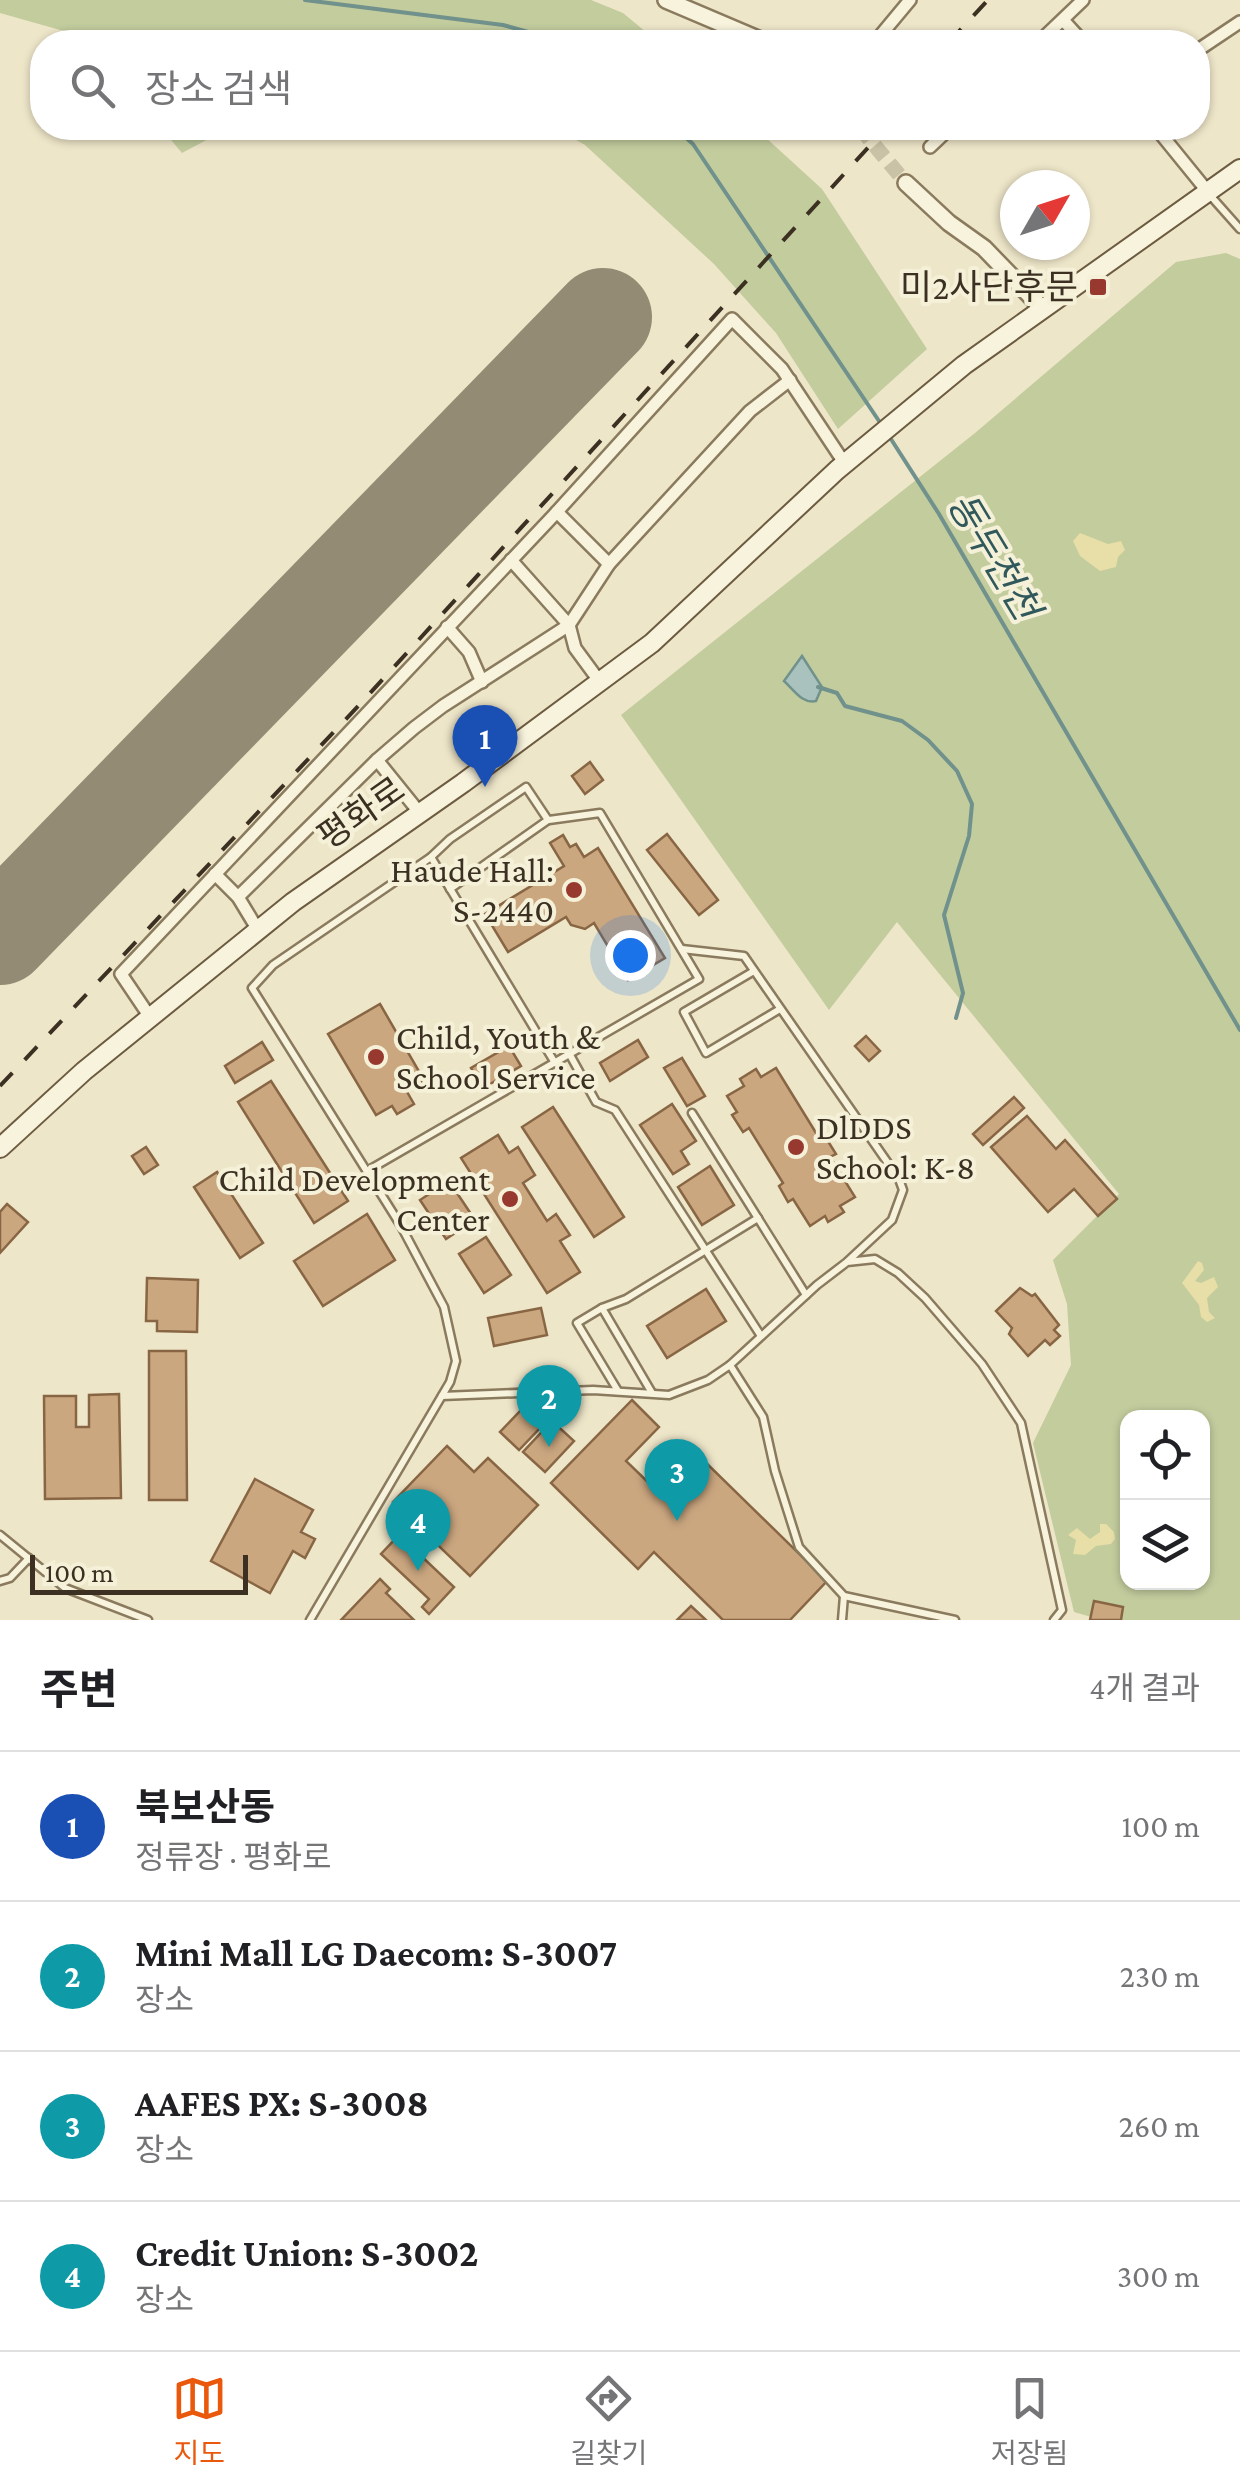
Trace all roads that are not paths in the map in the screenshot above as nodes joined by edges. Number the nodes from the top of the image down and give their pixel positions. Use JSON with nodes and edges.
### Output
{"nodes":[{"id":1,"x":666,"y":0,"type":"edge"},
{"id":2,"x":910,"y":0,"type":"edge"},
{"id":3,"x":1084,"y":0,"type":"edge"},
{"id":4,"x":1063,"y":20,"type":"junction"},
{"id":5,"x":1240,"y":22,"type":"edge"},
{"id":6,"x":737,"y":30,"type":"edge"},
{"id":7,"x":886,"y":30,"type":"edge"},
{"id":8,"x":1052,"y":30,"type":"edge"},
{"id":9,"x":1073,"y":30,"type":"edge"},
{"id":10,"x":1210,"y":42,"type":"edge"},
{"id":11,"x":937,"y":140,"type":"edge"},
{"id":12,"x":1166,"y":140,"type":"edge"},
{"id":13,"x":930,"y":147,"type":"dead end"},
{"id":14,"x":1240,"y":169,"type":"edge"},
{"id":15,"x":906,"y":183,"type":"tunnel mouth"},
{"id":16,"x":1208,"y":192,"type":"junction"},
{"id":17,"x":1240,"y":229,"type":"edge"},
{"id":18,"x":1043,"y":310,"type":"junction"},
{"id":19,"x":790,"y":380,"type":"junction"},
{"id":20,"x":849,"y":460,"type":"junction"},
{"id":21,"x":557,"y":512,"type":"junction"},
{"id":22,"x":511,"y":560,"type":"junction"},
{"id":23,"x":609,"y":564,"type":"junction"},
{"id":24,"x":569,"y":625,"type":"junction"},
{"id":25,"x":447,"y":627,"type":"junction"},
{"id":26,"x":482,"y":682,"type":"junction"},
{"id":27,"x":600,"y":682,"type":"junction"},
{"id":28,"x":377,"y":760,"type":"junction"},
{"id":29,"x":418,"y":812,"type":"junction"},
{"id":30,"x":548,"y":820,"type":"junction"},
{"id":31,"x":431,"y":858,"type":"junction"},
{"id":32,"x":215,"y":874,"type":"junction"},
{"id":33,"x":450,"y":890,"type":"junction"},
{"id":34,"x":238,"y":897,"type":"junction"},
{"id":35,"x":258,"y":930,"type":"junction"},
{"id":36,"x":681,"y":948,"type":"junction"},
{"id":37,"x":754,"y":970,"type":"junction"},
{"id":38,"x":780,"y":1009,"type":"junction"},
{"id":39,"x":150,"y":1017,"type":"junction"},
{"id":40,"x":570,"y":1054,"type":"junction"},
{"id":41,"x":555,"y":1063,"type":"junction"},
{"id":42,"x":692,"y":1113,"type":"dead end"},
{"id":43,"x":0,"y":1148,"type":"edge"},
{"id":44,"x":367,"y":1171,"type":"junction"},
{"id":45,"x":758,"y":1218,"type":"junction"},
{"id":46,"x":704,"y":1249,"type":"junction"},
{"id":47,"x":848,"y":1262,"type":"junction"},
{"id":48,"x":806,"y":1295,"type":"junction"},
{"id":49,"x":602,"y":1308,"type":"junction"},
{"id":50,"x":761,"y":1336,"type":"junction"},
{"id":51,"x":730,"y":1365,"type":"junction"},
{"id":52,"x":618,"y":1392,"type":"junction"},
{"id":53,"x":653,"y":1394,"type":"junction"},
{"id":54,"x":441,"y":1396,"type":"junction"},
{"id":55,"x":0,"y":1535,"type":"edge"},
{"id":56,"x":29,"y":1558,"type":"junction"},
{"id":57,"x":0,"y":1581,"type":"edge"},
{"id":58,"x":844,"y":1596,"type":"junction"},
{"id":59,"x":148,"y":1620,"type":"edge"},
{"id":60,"x":310,"y":1620,"type":"edge"},
{"id":61,"x":842,"y":1620,"type":"edge"},
{"id":62,"x":955,"y":1620,"type":"edge"},
{"id":63,"x":1054,"y":1620,"type":"edge"}],
"edges":[{"from":1,"to":6,"type":"street"},
{"from":2,"to":7,"type":"street"},
{"from":3,"to":4,"type":"street"},
{"from":4,"to":8,"type":"street"},
{"from":4,"to":9,"type":"street"},
{"from":5,"to":10,"type":"street"},
{"from":11,"to":13,"type":"street"},
{"from":12,"to":16,"type":"street"},
{"from":14,"to":16,"type":"main road"},
{"from":15,"to":18,"type":"street"},
{"from":16,"to":17,"type":"lane"},
{"from":16,"to":18,"type":"main road"},
{"from":18,"to":20,"type":"main road","name":"평화로"},
{"from":19,"to":20,"type":"street"},
{"from":19,"to":21,"type":"street"},
{"from":19,"to":23,"type":"street"},
{"from":20,"to":27,"type":"main road","name":"평화로"},
{"from":21,"to":22,"type":"street"},
{"from":21,"to":23,"type":"street"},
{"from":22,"to":24,"type":"street"},
{"from":22,"to":25,"type":"street"},
{"from":23,"to":24,"type":"street"},
{"from":24,"to":26,"type":"street"},
{"from":24,"to":27,"type":"street"},
{"from":25,"to":26,"type":"street"},
{"from":25,"to":32,"type":"street"},
{"from":26,"to":28,"type":"street"},
{"from":27,"to":29,"type":"main road","name":"평화로"},
{"from":28,"to":29,"type":"street"},
{"from":28,"to":34,"type":"street"},
{"from":29,"to":35,"type":"main road","name":"평화로"},
{"from":30,"to":31,"type":"lane"},
{"from":30,"to":33,"type":"lane"},
{"from":30,"to":36,"type":"lane"},
{"from":31,"to":33,"type":"lane"},
{"from":31,"to":44,"type":"lane"},
{"from":32,"to":34,"type":"street"},
{"from":32,"to":39,"type":"street"},
{"from":33,"to":41,"type":"lane"},
{"from":34,"to":35,"type":"street"},
{"from":35,"to":39,"type":"main road","name":"평화로"},
{"from":36,"to":37,"type":"lane"},
{"from":36,"to":40,"type":"lane"},
{"from":37,"to":38,"type":"lane"},
{"from":37,"to":38,"type":"lane"},
{"from":38,"to":47,"type":"lane"},
{"from":39,"to":43,"type":"main road","name":"평화로"},
{"from":40,"to":41,"type":"lane"},
{"from":40,"to":46,"type":"lane"},
{"from":41,"to":44,"type":"lane"},
{"from":42,"to":45,"type":"lane"},
{"from":44,"to":54,"type":"lane"},
{"from":45,"to":46,"type":"lane"},
{"from":45,"to":48,"type":"lane"},
{"from":46,"to":49,"type":"lane"},
{"from":46,"to":50,"type":"lane"},
{"from":47,"to":48,"type":"lane"},
{"from":47,"to":63,"type":"lane"},
{"from":48,"to":50,"type":"lane"},
{"from":49,"to":52,"type":"lane"},
{"from":49,"to":53,"type":"lane"},
{"from":50,"to":51,"type":"lane"},
{"from":51,"to":53,"type":"lane"},
{"from":51,"to":58,"type":"lane"},
{"from":52,"to":53,"type":"lane"},
{"from":52,"to":54,"type":"lane"},
{"from":54,"to":60,"type":"lane"},
{"from":55,"to":56,"type":"lane"},
{"from":56,"to":57,"type":"lane"},
{"from":56,"to":59,"type":"lane"},
{"from":58,"to":61,"type":"lane"},
{"from":58,"to":62,"type":"lane"}]}
